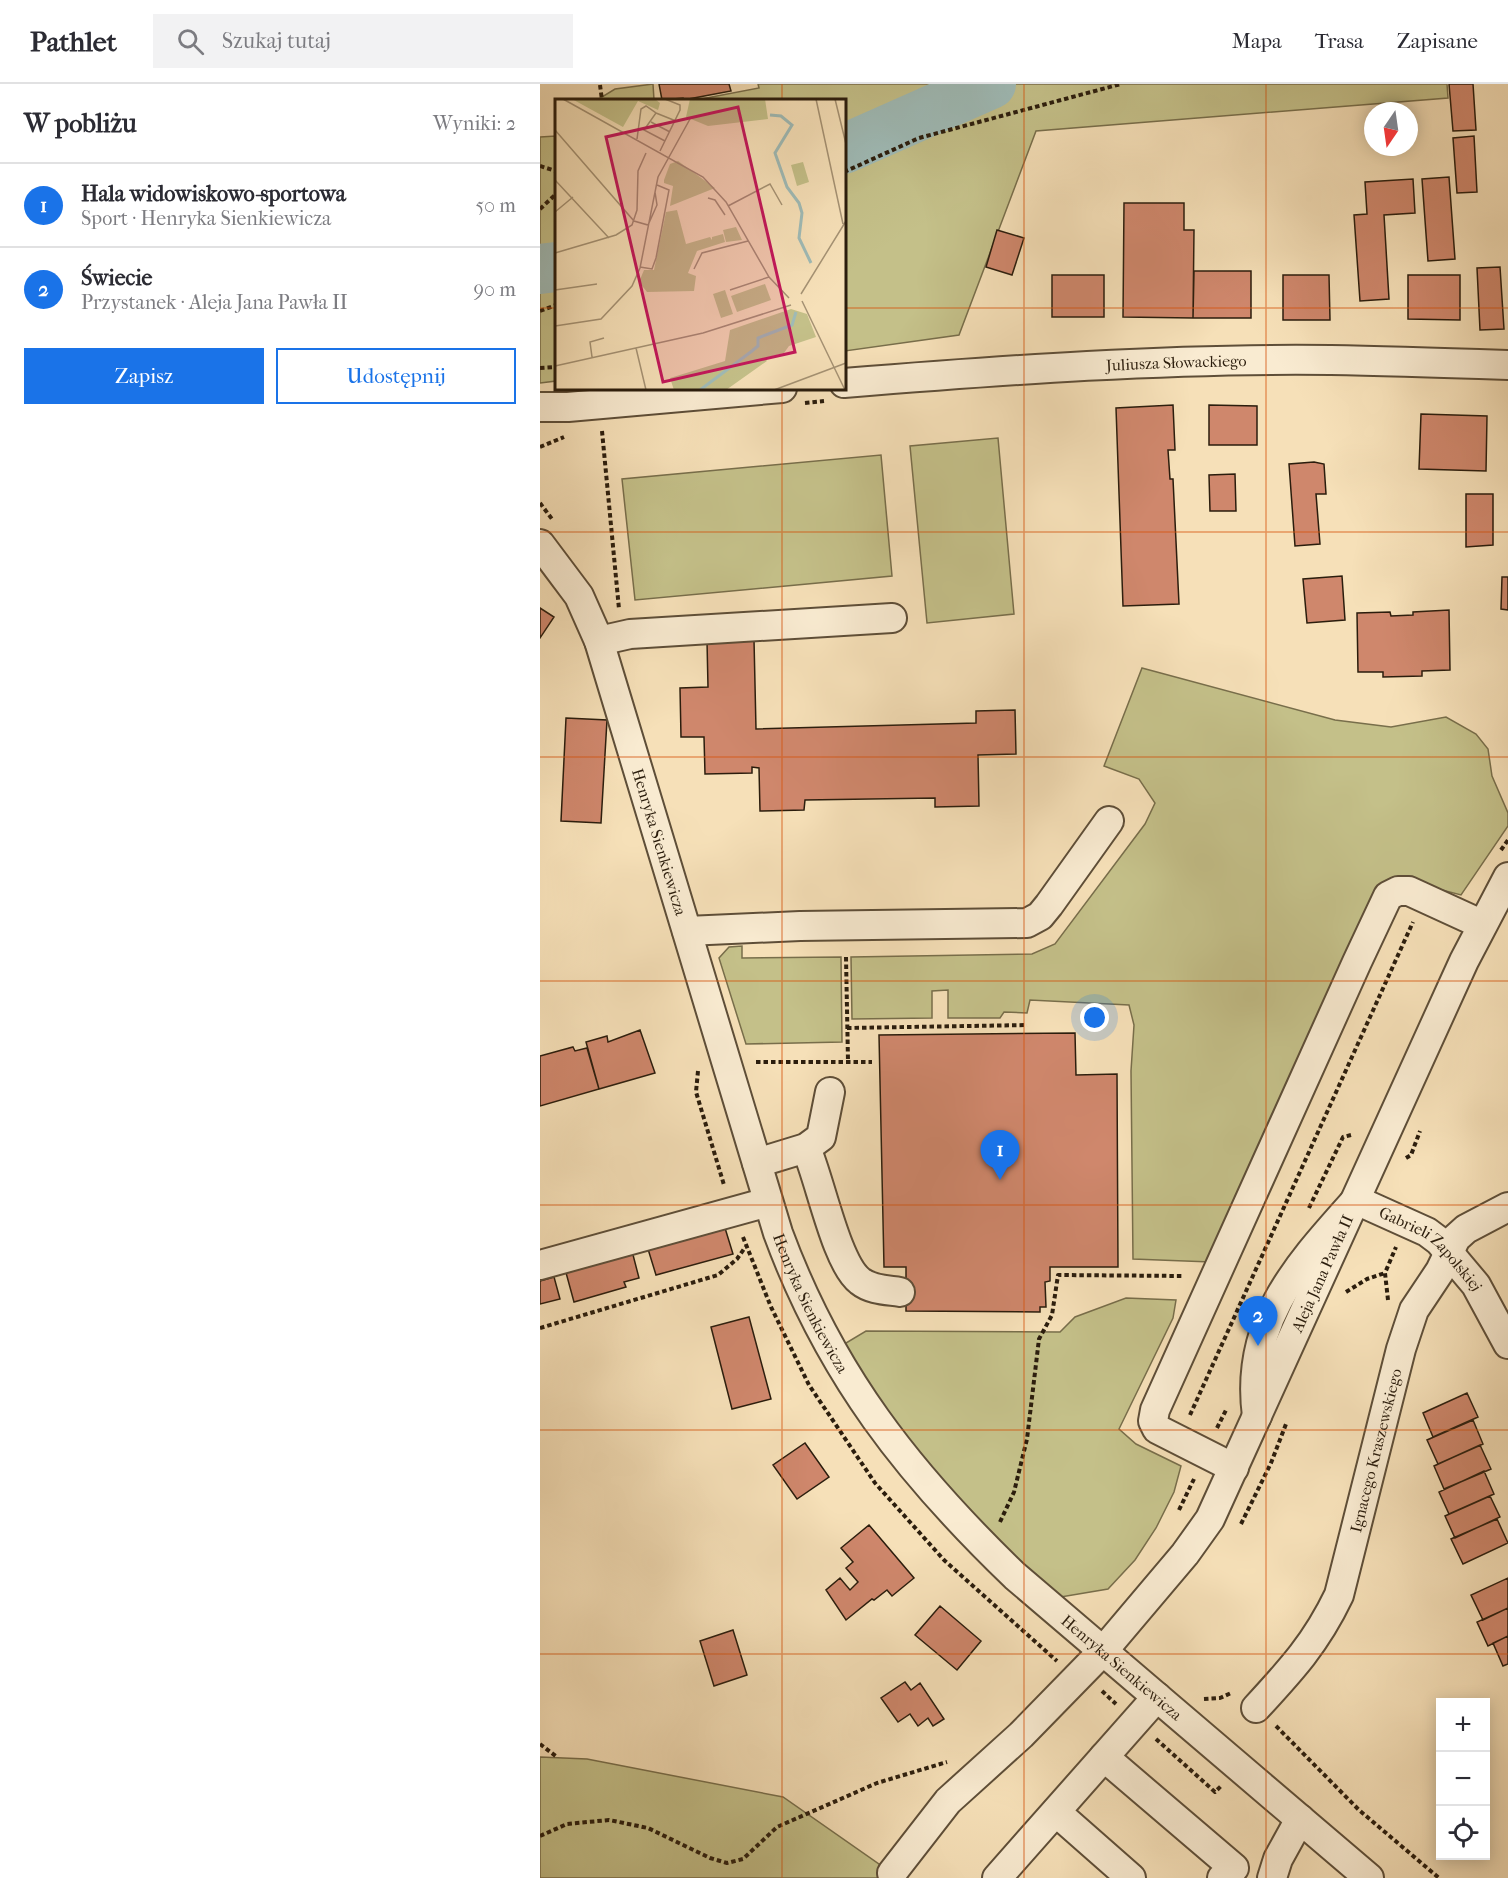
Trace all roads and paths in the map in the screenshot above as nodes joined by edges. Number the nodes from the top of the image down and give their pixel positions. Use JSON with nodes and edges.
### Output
{"nodes":[{"id":1,"x":1121,"y":84,"type":"edge"},
{"id":2,"x":540,"y":166,"type":"edge"},
{"id":3,"x":555,"y":171,"type":"edge"},
{"id":4,"x":846,"y":171,"type":"edge"},
{"id":5,"x":555,"y":195,"type":"edge"},
{"id":6,"x":540,"y":209,"type":"edge"},
{"id":7,"x":555,"y":305,"type":"edge"},
{"id":8,"x":540,"y":311,"type":"edge"},
{"id":9,"x":1508,"y":365,"type":"edge"},
{"id":10,"x":555,"y":367,"type":"edge"},
{"id":11,"x":540,"y":368,"type":"edge"},
{"id":12,"x":846,"y":383,"type":"edge"},
{"id":13,"x":759,"y":390,"type":"edge"},
{"id":14,"x":540,"y":407,"type":"edge"},
{"id":15,"x":568,"y":407,"type":"junction"},
{"id":16,"x":602,"y":421,"type":"dead end"},
{"id":17,"x":540,"y":425,"type":"edge"},
{"id":18,"x":540,"y":503,"type":"edge"},
{"id":19,"x":547,"y":532,"type":"edge"},
{"id":20,"x":612,"y":604,"type":"dead end"},
{"id":21,"x":892,"y":618,"type":"dead end"},
{"id":22,"x":614,"y":633,"type":"junction"},
{"id":23,"x":1109,"y":821,"type":"dead end"},
{"id":24,"x":1508,"y":877,"type":"edge"},
{"id":25,"x":1415,"y":918,"type":"dead end"},
{"id":26,"x":1481,"y":924,"type":"junction"},
{"id":27,"x":687,"y":931,"type":"junction"},
{"id":28,"x":846,"y":957,"type":"dead end"},
{"id":29,"x":1027,"y":1026,"type":"dead end"},
{"id":30,"x":847,"y":1028,"type":"junction"},
{"id":31,"x":848,"y":1061,"type":"junction"},
{"id":32,"x":746,"y":1062,"type":"dead end"},
{"id":33,"x":872,"y":1062,"type":"dead end"},
{"id":34,"x":830,"y":1092,"type":"dead end"},
{"id":35,"x":1351,"y":1135,"type":"dead end"},
{"id":36,"x":806,"y":1148,"type":"junction"},
{"id":37,"x":756,"y":1163,"type":"junction"},
{"id":38,"x":1356,"y":1200,"type":"junction"},
{"id":39,"x":768,"y":1202,"type":"junction"},
{"id":40,"x":1508,"y":1207,"type":"edge"},
{"id":41,"x":1308,"y":1210,"type":"dead end"},
{"id":42,"x":747,"y":1245,"type":"dead end"},
{"id":43,"x":1449,"y":1251,"type":"junction"},
{"id":44,"x":540,"y":1264,"type":"edge"},
{"id":45,"x":1385,"y":1273,"type":"dead end"},
{"id":46,"x":1212,"y":1282,"type":"junction"},
{"id":47,"x":900,"y":1292,"type":"dead end"},
{"id":48,"x":1343,"y":1294,"type":"dead end"},
{"id":49,"x":1238,"y":1310,"type":"junction"},
{"id":50,"x":1247,"y":1315,"type":"dead end"},
{"id":51,"x":540,"y":1328,"type":"edge"},
{"id":52,"x":1508,"y":1344,"type":"edge"},
{"id":53,"x":1229,"y":1404,"type":"dead end"},
{"id":54,"x":1287,"y":1416,"type":"dead end"},
{"id":55,"x":1188,"y":1419,"type":"dead end"},
{"id":56,"x":1205,"y":1454,"type":"junction"},
{"id":57,"x":1234,"y":1468,"type":"junction"},
{"id":58,"x":1175,"y":1520,"type":"dead end"},
{"id":59,"x":1240,"y":1526,"type":"dead end"},
{"id":60,"x":996,"y":1532,"type":"dead end"},
{"id":61,"x":1103,"y":1651,"type":"junction"},
{"id":62,"x":1082,"y":1674,"type":"junction"},
{"id":63,"x":1157,"y":1697,"type":"junction"},
{"id":64,"x":1199,"y":1698,"type":"dead end"},
{"id":65,"x":1248,"y":1698,"type":"junction"},
{"id":66,"x":1136,"y":1721,"type":"junction"},
{"id":67,"x":540,"y":1744,"type":"edge"},
{"id":68,"x":557,"y":1757,"type":"dead end"},
{"id":69,"x":1104,"y":1757,"type":"junction"},
{"id":70,"x":951,"y":1760,"type":"dead end"},
{"id":71,"x":1215,"y":1792,"type":"dead end"},
{"id":72,"x":1056,"y":1812,"type":"junction"},
{"id":73,"x":1300,"y":1818,"type":"junction"},
{"id":74,"x":540,"y":1836,"type":"edge"},
{"id":75,"x":892,"y":1873,"type":"dead end"},
{"id":76,"x":1228,"y":1873,"type":"edge"},
{"id":77,"x":1272,"y":1877,"type":"edge"},
{"id":78,"x":997,"y":1878,"type":"edge"},
{"id":79,"x":1131,"y":1878,"type":"edge"},
{"id":80,"x":1369,"y":1878,"type":"edge"},
{"id":81,"x":1439,"y":1878,"type":"edge"}],
"edges":[{"from":1,"to":4,"type":"path"},
{"from":2,"to":3,"type":"path"},
{"from":5,"to":6,"type":"path"},
{"from":7,"to":8,"type":"path"},
{"from":9,"to":12,"type":"street","name":"Juliusza Słowackiego"},
{"from":10,"to":11,"type":"path"},
{"from":13,"to":15,"type":"street"},
{"from":14,"to":15,"type":"street"},
{"from":15,"to":17,"type":"street"},
{"from":16,"to":22,"type":"path"},
{"from":18,"to":19,"type":"path"},
{"from":19,"to":22,"type":"street","name":"Henryka Sienkiewicza"},
{"from":20,"to":22,"type":"path"},
{"from":21,"to":22,"type":"street"},
{"from":22,"to":27,"type":"street","name":"Henryka Sienkiewicza"},
{"from":23,"to":27,"type":"street"},
{"from":24,"to":26,"type":"street","name":"Aleja Jana Pawła II"},
{"from":25,"to":49,"type":"path"},
{"from":26,"to":38,"type":"street","name":"Aleja Jana Pawła II"},
{"from":26,"to":46,"type":"street"},
{"from":27,"to":37,"type":"street","name":"Henryka Sienkiewicza"},
{"from":28,"to":30,"type":"path"},
{"from":29,"to":30,"type":"path"},
{"from":30,"to":31,"type":"path"},
{"from":31,"to":32,"type":"path"},
{"from":31,"to":33,"type":"path"},
{"from":34,"to":36,"type":"street"},
{"from":35,"to":41,"type":"path"},
{"from":36,"to":37,"type":"street"},
{"from":36,"to":47,"type":"street"},
{"from":37,"to":39,"type":"street","name":"Henryka Sienkiewicza"},
{"from":38,"to":43,"type":"street","name":"Gabrieli Zapolskiej"},
{"from":38,"to":57,"type":"street","name":"Aleja Jana Pawła II"},
{"from":39,"to":44,"type":"street"},
{"from":39,"to":61,"type":"street","name":"Henryka Sienkiewicza"},
{"from":40,"to":43,"type":"street","name":"Ignacego Kraszewskiego"},
{"from":42,"to":51,"type":"path"},
{"from":43,"to":52,"type":"street","name":"Gabrieli Zapolskiej"},
{"from":43,"to":65,"type":"street","name":"Ignacego Kraszewskiego"},
{"from":45,"to":48,"type":"path"},
{"from":46,"to":49,"type":"path"},
{"from":46,"to":56,"type":"street"},
{"from":46,"to":60,"type":"path"},
{"from":49,"to":50,"type":"path"},
{"from":49,"to":55,"type":"path"},
{"from":53,"to":56,"type":"path"},
{"from":54,"to":59,"type":"path"},
{"from":56,"to":57,"type":"street"},
{"from":56,"to":58,"type":"path"},
{"from":57,"to":61,"type":"street","name":"Aleja Jana Pawła II"},
{"from":61,"to":62,"type":"street","name":"Aleja Jana Pawła II"},
{"from":61,"to":63,"type":"street","name":"Henryka Sienkiewicza"},
{"from":62,"to":66,"type":"path"},
{"from":62,"to":75,"type":"street","name":"Aleja Jana Pawła II"},
{"from":63,"to":66,"type":"street"},
{"from":63,"to":73,"type":"street","name":"Henryka Sienkiewicza"},
{"from":64,"to":65,"type":"path"},
{"from":65,"to":81,"type":"path"},
{"from":66,"to":69,"type":"street"},
{"from":66,"to":71,"type":"path"},
{"from":67,"to":68,"type":"path"},
{"from":69,"to":72,"type":"street"},
{"from":69,"to":76,"type":"street"},
{"from":70,"to":74,"type":"path"},
{"from":72,"to":78,"type":"street"},
{"from":72,"to":79,"type":"street"},
{"from":73,"to":77,"type":"street"},
{"from":73,"to":80,"type":"street","name":"Henryka Sienkiewicza"},
{"from":76,"to":77,"type":"street"}]}
